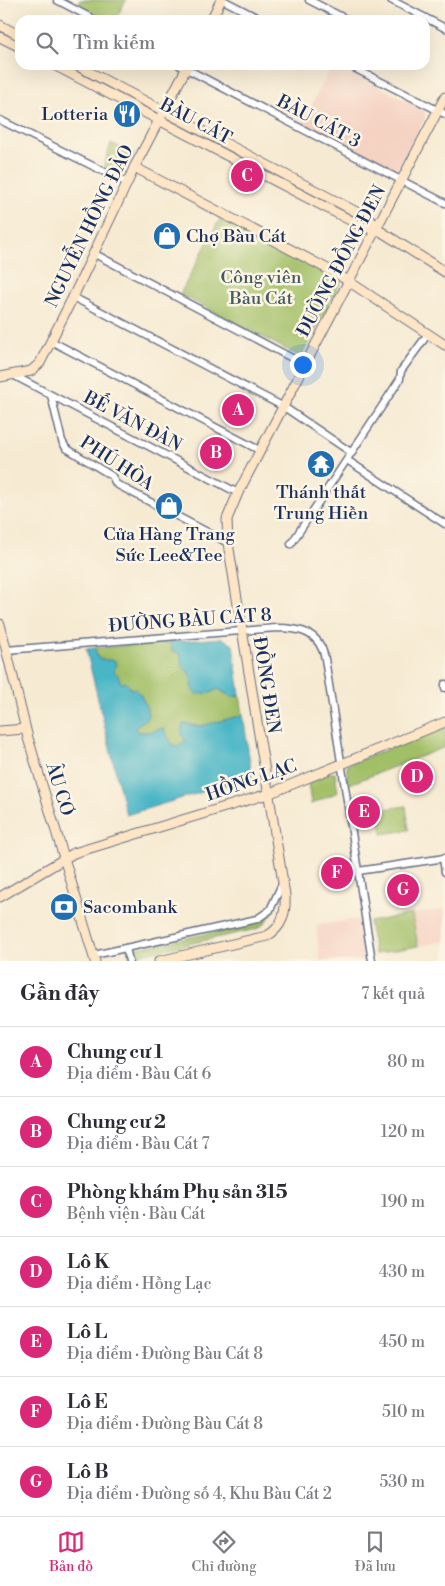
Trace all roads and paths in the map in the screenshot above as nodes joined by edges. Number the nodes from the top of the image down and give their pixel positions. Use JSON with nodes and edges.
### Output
{"nodes":[{"id":1,"x":57,"y":0,"type":"edge"},
{"id":2,"x":222,"y":0,"type":"edge"},
{"id":3,"x":309,"y":0,"type":"edge"},
{"id":4,"x":391,"y":0,"type":"edge"},
{"id":5,"x":86,"y":15,"type":"edge"},
{"id":6,"x":214,"y":15,"type":"edge"},
{"id":7,"x":252,"y":15,"type":"edge"},
{"id":8,"x":338,"y":15,"type":"edge"},
{"id":9,"x":420,"y":15,"type":"edge"},
{"id":10,"x":430,"y":20,"type":"edge"},
{"id":11,"x":0,"y":25,"type":"edge"},
{"id":12,"x":445,"y":28,"type":"edge"},
{"id":13,"x":15,"y":33,"type":"edge"},
{"id":14,"x":0,"y":37,"type":"edge"},
{"id":15,"x":15,"y":44,"type":"edge"},
{"id":16,"x":72,"y":70,"type":"edge"},
{"id":17,"x":85,"y":70,"type":"edge"},
{"id":18,"x":182,"y":70,"type":"edge"},
{"id":19,"x":192,"y":70,"type":"edge"},
{"id":20,"x":358,"y":70,"type":"edge"},
{"id":21,"x":445,"y":97,"type":"edge"},
{"id":22,"x":163,"y":111,"type":"junction"},
{"id":23,"x":441,"y":113,"type":"edge"},
{"id":24,"x":158,"y":119,"type":"junction"},
{"id":25,"x":0,"y":120,"type":"edge"},
{"id":26,"x":134,"y":167,"type":"junction"},
{"id":27,"x":273,"y":168,"type":"junction"},
{"id":28,"x":268,"y":177,"type":"junction"},
{"id":29,"x":401,"y":181,"type":"junction"},
{"id":30,"x":127,"y":183,"type":"junction"},
{"id":31,"x":445,"y":204,"type":"edge"},
{"id":32,"x":377,"y":228,"type":"junction"},
{"id":33,"x":93,"y":253,"type":"junction"},
{"id":34,"x":445,"y":272,"type":"edge"},
{"id":35,"x":349,"y":282,"type":"junction"},
{"id":36,"x":73,"y":297,"type":"junction"},
{"id":37,"x":428,"y":334,"type":"junction"},
{"id":38,"x":51,"y":341,"type":"junction"},
{"id":39,"x":445,"y":345,"type":"edge"},
{"id":40,"x":306,"y":365,"type":"junction"},
{"id":41,"x":13,"y":375,"type":"junction"},
{"id":42,"x":0,"y":377,"type":"edge"},
{"id":43,"x":51,"y":395,"type":"junction"},
{"id":44,"x":284,"y":407,"type":"junction"},
{"id":45,"x":261,"y":451,"type":"junction"},
{"id":46,"x":352,"y":453,"type":"junction"},
{"id":47,"x":347,"y":460,"type":"junction"},
{"id":48,"x":238,"y":494,"type":"junction"},
{"id":49,"x":445,"y":524,"type":"edge"},
{"id":50,"x":228,"y":543,"type":"junction"},
{"id":51,"x":291,"y":544,"type":"dead end"},
{"id":52,"x":0,"y":624,"type":"edge"},
{"id":53,"x":242,"y":631,"type":"junction"},
{"id":54,"x":6,"y":650,"type":"junction"},
{"id":55,"x":445,"y":684,"type":"edge"},
{"id":56,"x":445,"y":688,"type":"edge"},
{"id":57,"x":445,"y":722,"type":"edge"},
{"id":58,"x":25,"y":729,"type":"junction"},
{"id":59,"x":0,"y":730,"type":"edge"},
{"id":60,"x":341,"y":764,"type":"junction"},
{"id":61,"x":268,"y":794,"type":"junction"},
{"id":62,"x":64,"y":858,"type":"junction"},
{"id":63,"x":444,"y":858,"type":"edge"},
{"id":64,"x":358,"y":871,"type":"junction"},
{"id":65,"x":445,"y":872,"type":"edge"},
{"id":66,"x":283,"y":883,"type":"junction"},
{"id":67,"x":0,"y":897,"type":"edge"},
{"id":68,"x":126,"y":948,"type":"junction"},
{"id":69,"x":94,"y":958,"type":"edge"},
{"id":70,"x":129,"y":961,"type":"edge"},
{"id":71,"x":159,"y":961,"type":"edge"},
{"id":72,"x":372,"y":961,"type":"edge"}],
"edges":[{"from":1,"to":5,"type":"street"},
{"from":2,"to":6,"type":"street"},
{"from":2,"to":7,"type":"street"},
{"from":3,"to":8,"type":"street"},
{"from":4,"to":9,"type":"street"},
{"from":10,"to":12,"type":"street"},
{"from":11,"to":13,"type":"street"},
{"from":14,"to":15,"type":"street"},
{"from":16,"to":24,"type":"street","name":"BÀU CÁT"},
{"from":17,"to":22,"type":"street","name":"BÀU CÁT"},
{"from":18,"to":22,"type":"street","name":"NGUYỄN HỒNG ĐÀO"},
{"from":19,"to":29,"type":"street","name":"BÀU CÁT 3"},
{"from":20,"to":23,"type":"street"},
{"from":21,"to":23,"type":"street","name":"ĐƯỜNG ĐỒNG ĐEN"},
{"from":22,"to":24,"type":"street","name":"NGUYỄN HỒNG ĐÀO"},
{"from":22,"to":27,"type":"street","name":"BÀU CÁT"},
{"from":23,"to":29,"type":"street","name":"ĐƯỜNG ĐỒNG ĐEN"},
{"from":24,"to":26,"type":"street","name":"NGUYỄN HỒNG ĐÀO"},
{"from":24,"to":28,"type":"street","name":"BÀU CÁT"},
{"from":25,"to":30,"type":"street"},
{"from":26,"to":30,"type":"street","name":"NGUYỄN HỒNG ĐÀO"},
{"from":26,"to":35,"type":"street"},
{"from":27,"to":28,"type":"street"},
{"from":27,"to":32,"type":"street","name":"BÀU CÁT"},
{"from":28,"to":32,"type":"street","name":"BÀU CÁT"},
{"from":29,"to":31,"type":"street","name":"BÀU CÁT 3"},
{"from":29,"to":32,"type":"street","name":"ĐƯỜNG ĐỒNG ĐEN"},
{"from":30,"to":33,"type":"street","name":"NGUYỄN HỒNG ĐÀO"},
{"from":32,"to":34,"type":"street","name":"BÀU CÁT"},
{"from":32,"to":35,"type":"street","name":"ĐƯỜNG ĐỒNG ĐEN"},
{"from":33,"to":36,"type":"street","name":"NGUYỄN HỒNG ĐÀO"},
{"from":33,"to":40,"type":"street"},
{"from":35,"to":37,"type":"street"},
{"from":35,"to":40,"type":"street","name":"ĐƯỜNG ĐỒNG ĐEN"},
{"from":36,"to":38,"type":"street","name":"NGUYỄN HỒNG ĐÀO"},
{"from":36,"to":44,"type":"street"},
{"from":37,"to":39,"type":"street"},
{"from":37,"to":46,"type":"street"},
{"from":38,"to":41,"type":"street","name":"NGUYỄN HỒNG ĐÀO"},
{"from":38,"to":45,"type":"street"},
{"from":40,"to":44,"type":"street","name":"ĐƯỜNG ĐỒNG ĐEN"},
{"from":41,"to":42,"type":"street","name":"NGUYỄN HỒNG ĐÀO"},
{"from":41,"to":43,"type":"street","name":"BẾ VĂN ĐÀN"},
{"from":43,"to":48,"type":"street","name":"BẾ VĂN ĐÀN"},
{"from":43,"to":50,"type":"street","name":"PHÚ HÒA"},
{"from":44,"to":45,"type":"street","name":"ĐƯỜNG ĐỒNG ĐEN"},
{"from":44,"to":46,"type":"street"},
{"from":45,"to":48,"type":"street","name":"ĐƯỜNG ĐỒNG ĐEN"},
{"from":46,"to":47,"type":"street"},
{"from":47,"to":49,"type":"street"},
{"from":47,"to":51,"type":"street"},
{"from":48,"to":50,"type":"street","name":"ĐỒNG ĐEN"},
{"from":50,"to":53,"type":"street","name":"ĐỒNG ĐEN"},
{"from":52,"to":54,"type":"street","name":"ÂU CƠ"},
{"from":53,"to":54,"type":"street","name":"ĐƯỜNG BÀU CÁT 8"},
{"from":53,"to":60,"type":"street","name":"ĐƯỜNG BÀU CÁT 8"},
{"from":53,"to":61,"type":"street","name":"ĐỒNG ĐEN"},
{"from":54,"to":58,"type":"street","name":"ÂU CƠ"},
{"from":55,"to":56,"type":"street"},
{"from":57,"to":60,"type":"street","name":"HỒNG LẠC"},
{"from":58,"to":59,"type":"street"},
{"from":58,"to":62,"type":"street","name":"ÂU CƠ"},
{"from":60,"to":61,"type":"street","name":"HỒNG LẠC"},
{"from":60,"to":64,"type":"street","name":"ĐƯỜNG BÀU CÁT 8"},
{"from":61,"to":62,"type":"street","name":"HỒNG LẠC"},
{"from":61,"to":66,"type":"street","name":"ĐỒNG ĐEN"},
{"from":62,"to":67,"type":"street","name":"HỒNG LẠC"},
{"from":62,"to":69,"type":"street","name":"ÂU CƠ"},
{"from":63,"to":64,"type":"street"},
{"from":63,"to":65,"type":"street"},
{"from":64,"to":72,"type":"street","name":"ĐƯỜNG BÀU CÁT 8"},
{"from":66,"to":68,"type":"street"},
{"from":66,"to":71,"type":"street","name":"ĐỒNG ĐEN"},
{"from":68,"to":69,"type":"street"},
{"from":68,"to":70,"type":"street"}]}
